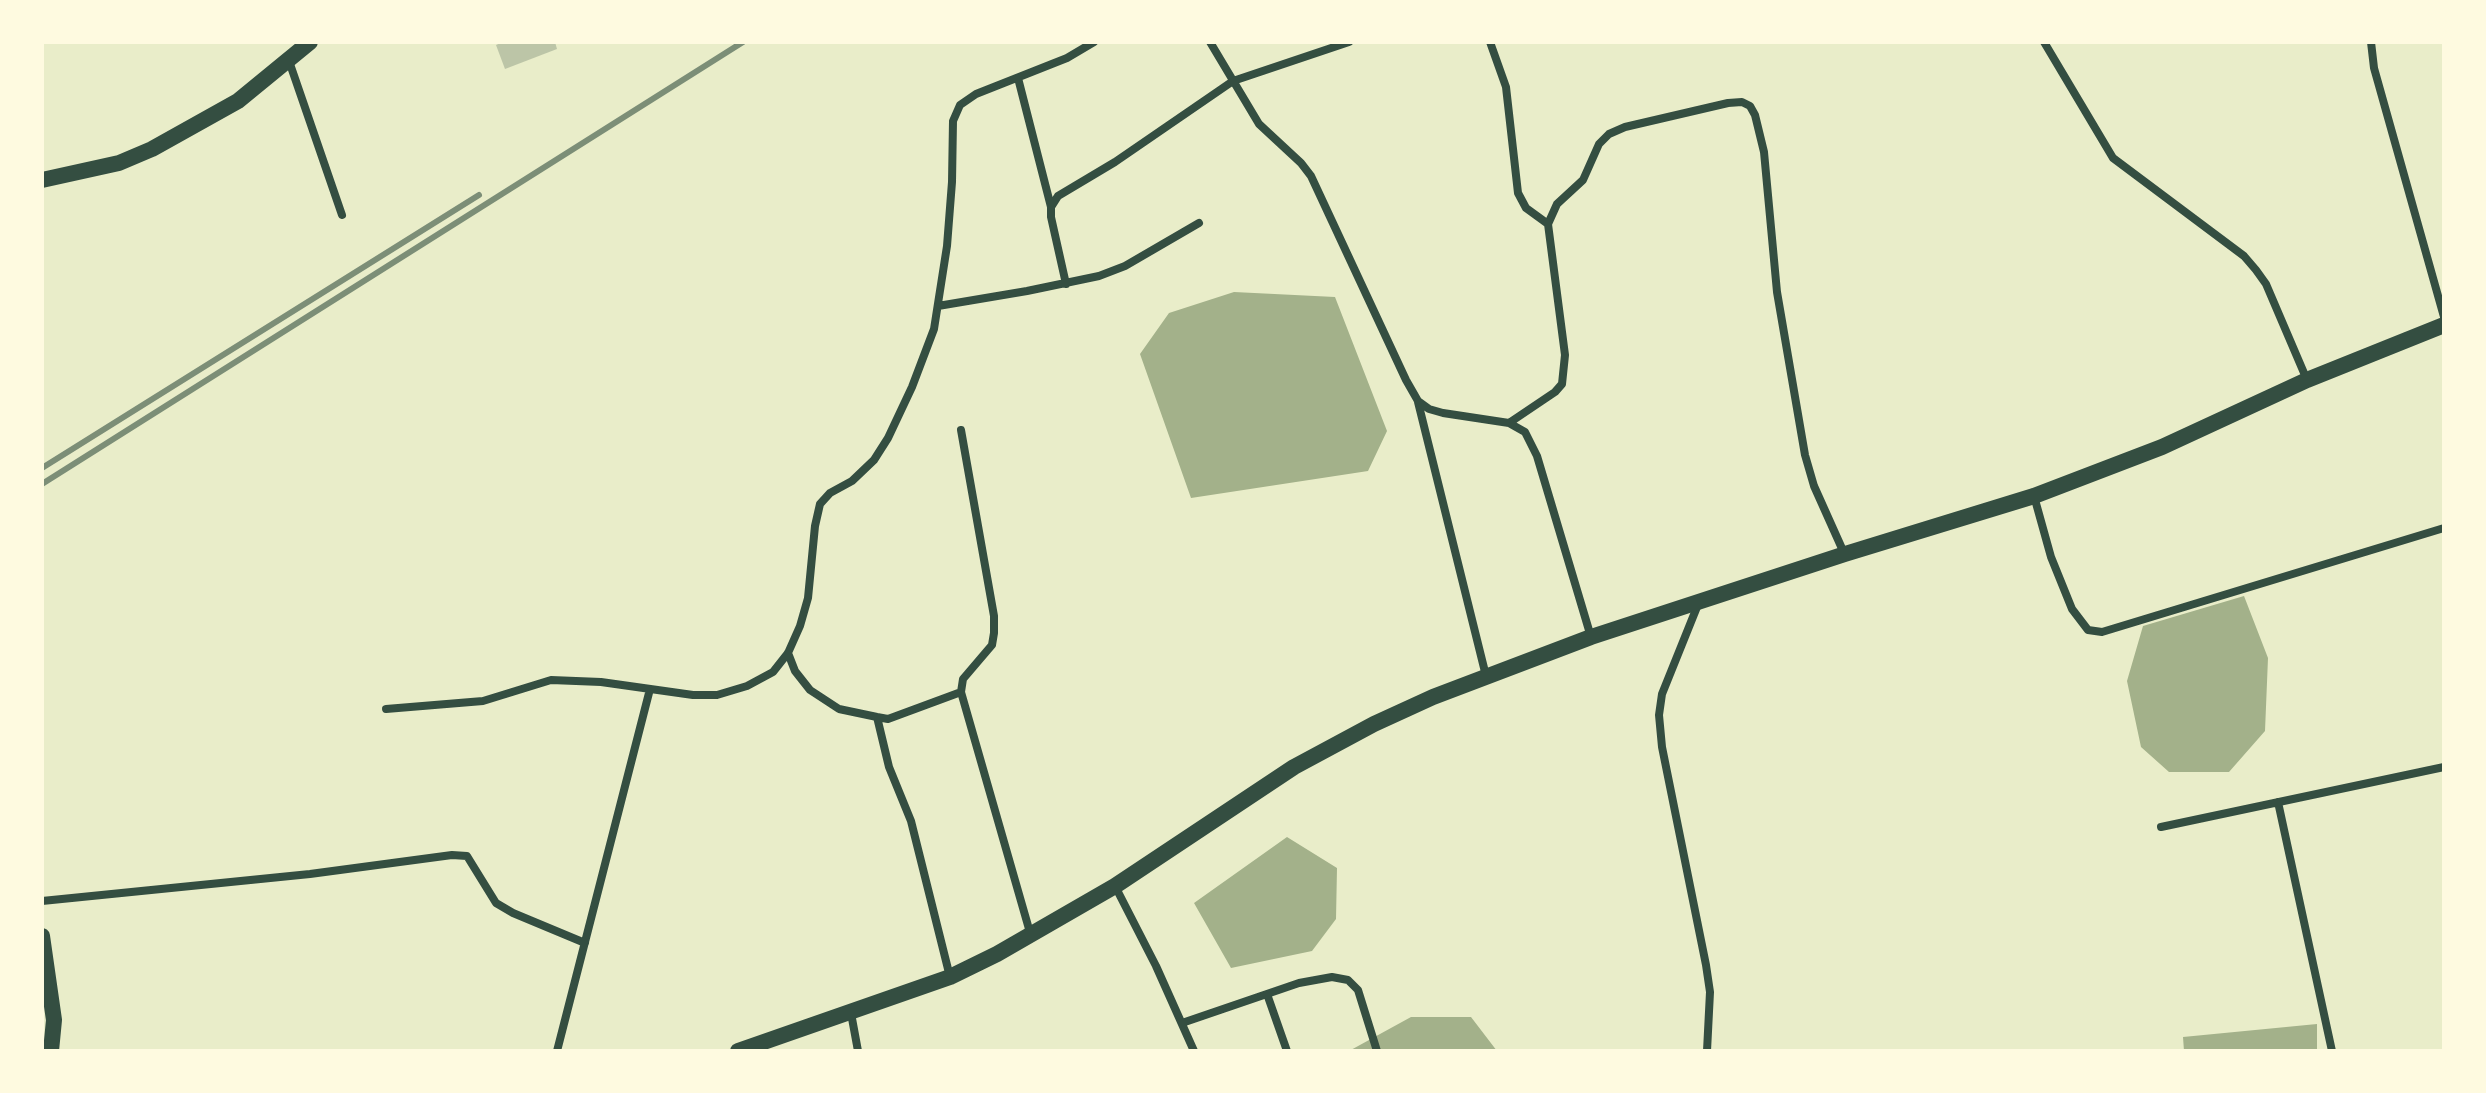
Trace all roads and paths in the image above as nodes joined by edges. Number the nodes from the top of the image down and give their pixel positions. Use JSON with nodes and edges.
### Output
{"nodes":[{"id":1,"x":310,"y":42,"type":"edge"},
{"id":2,"x":1094,"y":42,"type":"edge"},
{"id":3,"x":1210,"y":42,"type":"edge"},
{"id":4,"x":1349,"y":42,"type":"edge"},
{"id":5,"x":1490,"y":42,"type":"edge"},
{"id":6,"x":2044,"y":42,"type":"edge"},
{"id":7,"x":2371,"y":42,"type":"edge"},
{"id":8,"x":288,"y":60,"type":"junction"},
{"id":9,"x":1018,"y":78,"type":"junction"},
{"id":10,"x":1233,"y":81,"type":"junction"},
{"id":11,"x":42,"y":180,"type":"edge"},
{"id":12,"x":1051,"y":207,"type":"junction"},
{"id":13,"x":342,"y":215,"type":"dead end"},
{"id":14,"x":1199,"y":223,"type":"dead end"},
{"id":15,"x":1548,"y":224,"type":"junction"},
{"id":16,"x":1066,"y":284,"type":"junction"},
{"id":17,"x":938,"y":306,"type":"junction"},
{"id":18,"x":2444,"y":317,"type":"edge"},
{"id":19,"x":2444,"y":325,"type":"edge"},
{"id":20,"x":2307,"y":380,"type":"junction"},
{"id":21,"x":1418,"y":401,"type":"junction"},
{"id":22,"x":1509,"y":423,"type":"junction"},
{"id":23,"x":961,"y":430,"type":"dead end"},
{"id":24,"x":2034,"y":496,"type":"junction"},
{"id":25,"x":2444,"y":528,"type":"edge"},
{"id":26,"x":1845,"y":554,"type":"junction"},
{"id":27,"x":1699,"y":601,"type":"junction"},
{"id":28,"x":1591,"y":637,"type":"junction"},
{"id":29,"x":788,"y":653,"type":"junction"},
{"id":30,"x":1486,"y":676,"type":"junction"},
{"id":31,"x":650,"y":689,"type":"junction"},
{"id":32,"x":961,"y":692,"type":"junction"},
{"id":33,"x":386,"y":709,"type":"dead end"},
{"id":34,"x":877,"y":717,"type":"junction"},
{"id":35,"x":2444,"y":767,"type":"edge"},
{"id":36,"x":2278,"y":802,"type":"junction"},
{"id":37,"x":2161,"y":827,"type":"dead end"},
{"id":38,"x":1115,"y":886,"type":"junction"},
{"id":39,"x":42,"y":901,"type":"edge"},
{"id":40,"x":42,"y":936,"type":"edge"},
{"id":41,"x":1031,"y":937,"type":"junction"},
{"id":42,"x":585,"y":943,"type":"junction"},
{"id":43,"x":950,"y":977,"type":"junction"},
{"id":44,"x":1267,"y":994,"type":"junction"},
{"id":45,"x":851,"y":1013,"type":"junction"},
{"id":46,"x":1182,"y":1023,"type":"junction"},
{"id":47,"x":51,"y":1051,"type":"edge"},
{"id":48,"x":557,"y":1051,"type":"edge"},
{"id":49,"x":738,"y":1051,"type":"edge"},
{"id":50,"x":858,"y":1051,"type":"edge"},
{"id":51,"x":1194,"y":1051,"type":"edge"},
{"id":52,"x":1287,"y":1051,"type":"edge"},
{"id":53,"x":1377,"y":1051,"type":"edge"},
{"id":54,"x":1707,"y":1051,"type":"edge"},
{"id":55,"x":2332,"y":1051,"type":"edge"}],
"edges":[{"from":1,"to":8,"type":"main road"},
{"from":2,"to":9,"type":"street"},
{"from":3,"to":10,"type":"street"},
{"from":4,"to":10,"type":"street"},
{"from":5,"to":15,"type":"street"},
{"from":6,"to":20,"type":"street"},
{"from":7,"to":18,"type":"street"},
{"from":8,"to":11,"type":"main road"},
{"from":8,"to":13,"type":"street"},
{"from":9,"to":12,"type":"street"},
{"from":9,"to":17,"type":"street"},
{"from":10,"to":12,"type":"street"},
{"from":10,"to":21,"type":"street"},
{"from":12,"to":16,"type":"street"},
{"from":14,"to":16,"type":"street"},
{"from":15,"to":22,"type":"street"},
{"from":15,"to":26,"type":"street"},
{"from":16,"to":17,"type":"street"},
{"from":17,"to":29,"type":"street"},
{"from":19,"to":20,"type":"main road"},
{"from":20,"to":24,"type":"main road"},
{"from":21,"to":22,"type":"street"},
{"from":21,"to":30,"type":"street"},
{"from":22,"to":28,"type":"street"},
{"from":23,"to":32,"type":"street"},
{"from":24,"to":25,"type":"street"},
{"from":24,"to":26,"type":"main road"},
{"from":26,"to":27,"type":"main road"},
{"from":27,"to":28,"type":"main road"},
{"from":27,"to":54,"type":"street"},
{"from":28,"to":30,"type":"main road"},
{"from":29,"to":31,"type":"street"},
{"from":29,"to":34,"type":"street"},
{"from":30,"to":38,"type":"main road"},
{"from":31,"to":33,"type":"street"},
{"from":31,"to":42,"type":"street"},
{"from":32,"to":34,"type":"street"},
{"from":32,"to":41,"type":"street"},
{"from":34,"to":43,"type":"street"},
{"from":35,"to":36,"type":"street"},
{"from":36,"to":37,"type":"street"},
{"from":36,"to":55,"type":"street"},
{"from":38,"to":41,"type":"main road"},
{"from":38,"to":46,"type":"street"},
{"from":39,"to":42,"type":"street"},
{"from":40,"to":47,"type":"main road"},
{"from":41,"to":43,"type":"main road"},
{"from":42,"to":48,"type":"street"},
{"from":43,"to":45,"type":"main road"},
{"from":44,"to":46,"type":"street"},
{"from":44,"to":52,"type":"street"},
{"from":44,"to":53,"type":"street"},
{"from":45,"to":49,"type":"main road"},
{"from":45,"to":50,"type":"street"},
{"from":46,"to":51,"type":"street"}]}
